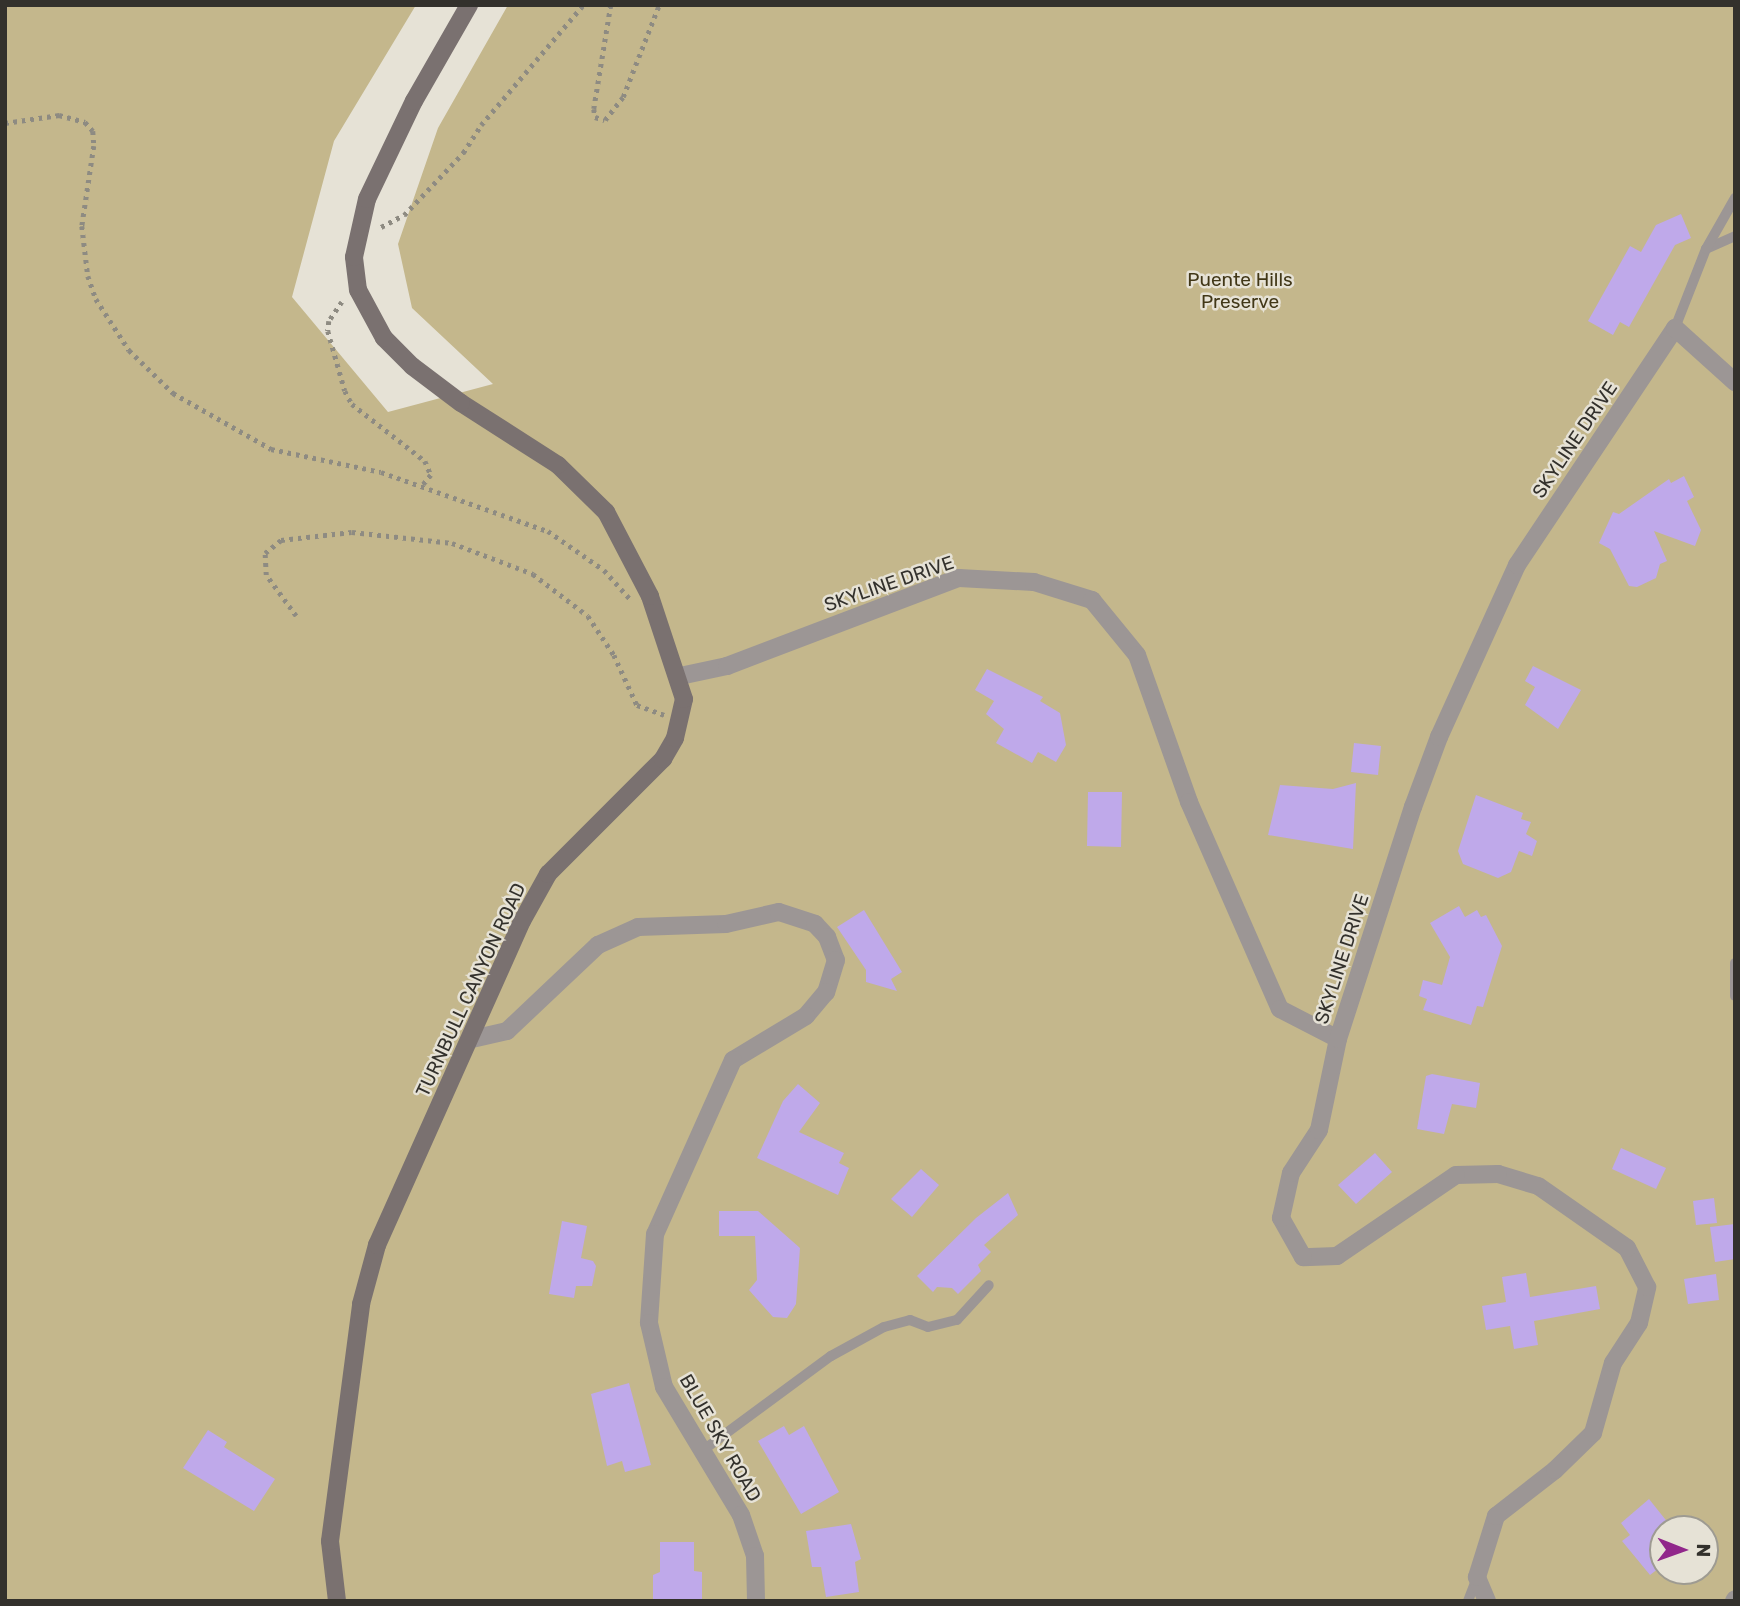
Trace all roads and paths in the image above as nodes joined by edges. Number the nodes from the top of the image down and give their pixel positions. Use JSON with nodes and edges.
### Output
{"nodes":[{"id":1,"x":469,"y":5,"type":"edge"},
{"id":2,"x":583,"y":5,"type":"edge"},
{"id":3,"x":611,"y":5,"type":"edge"},
{"id":4,"x":659,"y":5,"type":"edge"},
{"id":5,"x":5,"y":123,"type":"edge"},
{"id":6,"x":1735,"y":198,"type":"edge"},
{"id":7,"x":358,"y":228,"type":"junction"},
{"id":8,"x":1735,"y":236,"type":"edge"},
{"id":9,"x":1706,"y":248,"type":"junction"},
{"id":10,"x":339,"y":288,"type":"dead end"},
{"id":11,"x":1675,"y":328,"type":"junction"},
{"id":12,"x":1735,"y":382,"type":"edge"},
{"id":13,"x":422,"y":486,"type":"junction"},
{"id":14,"x":650,"y":596,"type":"junction"},
{"id":15,"x":296,"y":616,"type":"dead end"},
{"id":16,"x":680,"y":676,"type":"junction"},
{"id":17,"x":681,"y":721,"type":"junction"},
{"id":18,"x":1735,"y":963,"type":"edge"},
{"id":19,"x":1735,"y":996,"type":"edge"},
{"id":20,"x":472,"y":1039,"type":"junction"},
{"id":21,"x":1338,"y":1039,"type":"junction"},
{"id":22,"x":989,"y":1285,"type":"dead end"},
{"id":23,"x":702,"y":1451,"type":"junction"},
{"id":24,"x":1477,"y":1577,"type":"junction"},
{"id":25,"x":337,"y":1601,"type":"edge"},
{"id":26,"x":756,"y":1601,"type":"edge"},
{"id":27,"x":1468,"y":1601,"type":"edge"},
{"id":28,"x":1488,"y":1601,"type":"edge"}],
"edges":[{"from":1,"to":7,"type":"street","name":"TURNBULL CANYON ROAD"},
{"from":2,"to":7,"type":"path"},
{"from":3,"to":4,"type":"path"},
{"from":5,"to":13,"type":"path"},
{"from":6,"to":9,"type":"lane","name":"SKYLINE DRIVE"},
{"from":7,"to":14,"type":"street","name":"TURNBULL CANYON ROAD"},
{"from":8,"to":9,"type":"lane"},
{"from":9,"to":11,"type":"lane","name":"SKYLINE DRIVE"},
{"from":10,"to":13,"type":"path"},
{"from":11,"to":12,"type":"street"},
{"from":11,"to":21,"type":"street","name":"SKYLINE DRIVE"},
{"from":13,"to":14,"type":"path"},
{"from":14,"to":16,"type":"street","name":"TURNBULL CANYON ROAD"},
{"from":15,"to":17,"type":"path"},
{"from":16,"to":17,"type":"street","name":"TURNBULL CANYON ROAD"},
{"from":16,"to":21,"type":"street","name":"SKYLINE DRIVE"},
{"from":17,"to":20,"type":"street","name":"TURNBULL CANYON ROAD"},
{"from":18,"to":19,"type":"lane"},
{"from":20,"to":23,"type":"street","name":"BLUE SKY ROAD"},
{"from":20,"to":25,"type":"street","name":"TURNBULL CANYON ROAD"},
{"from":21,"to":24,"type":"street"},
{"from":22,"to":23,"type":"lane"},
{"from":23,"to":26,"type":"street","name":"BLUE SKY ROAD"},
{"from":24,"to":27,"type":"lane"},
{"from":24,"to":28,"type":"street"}]}
